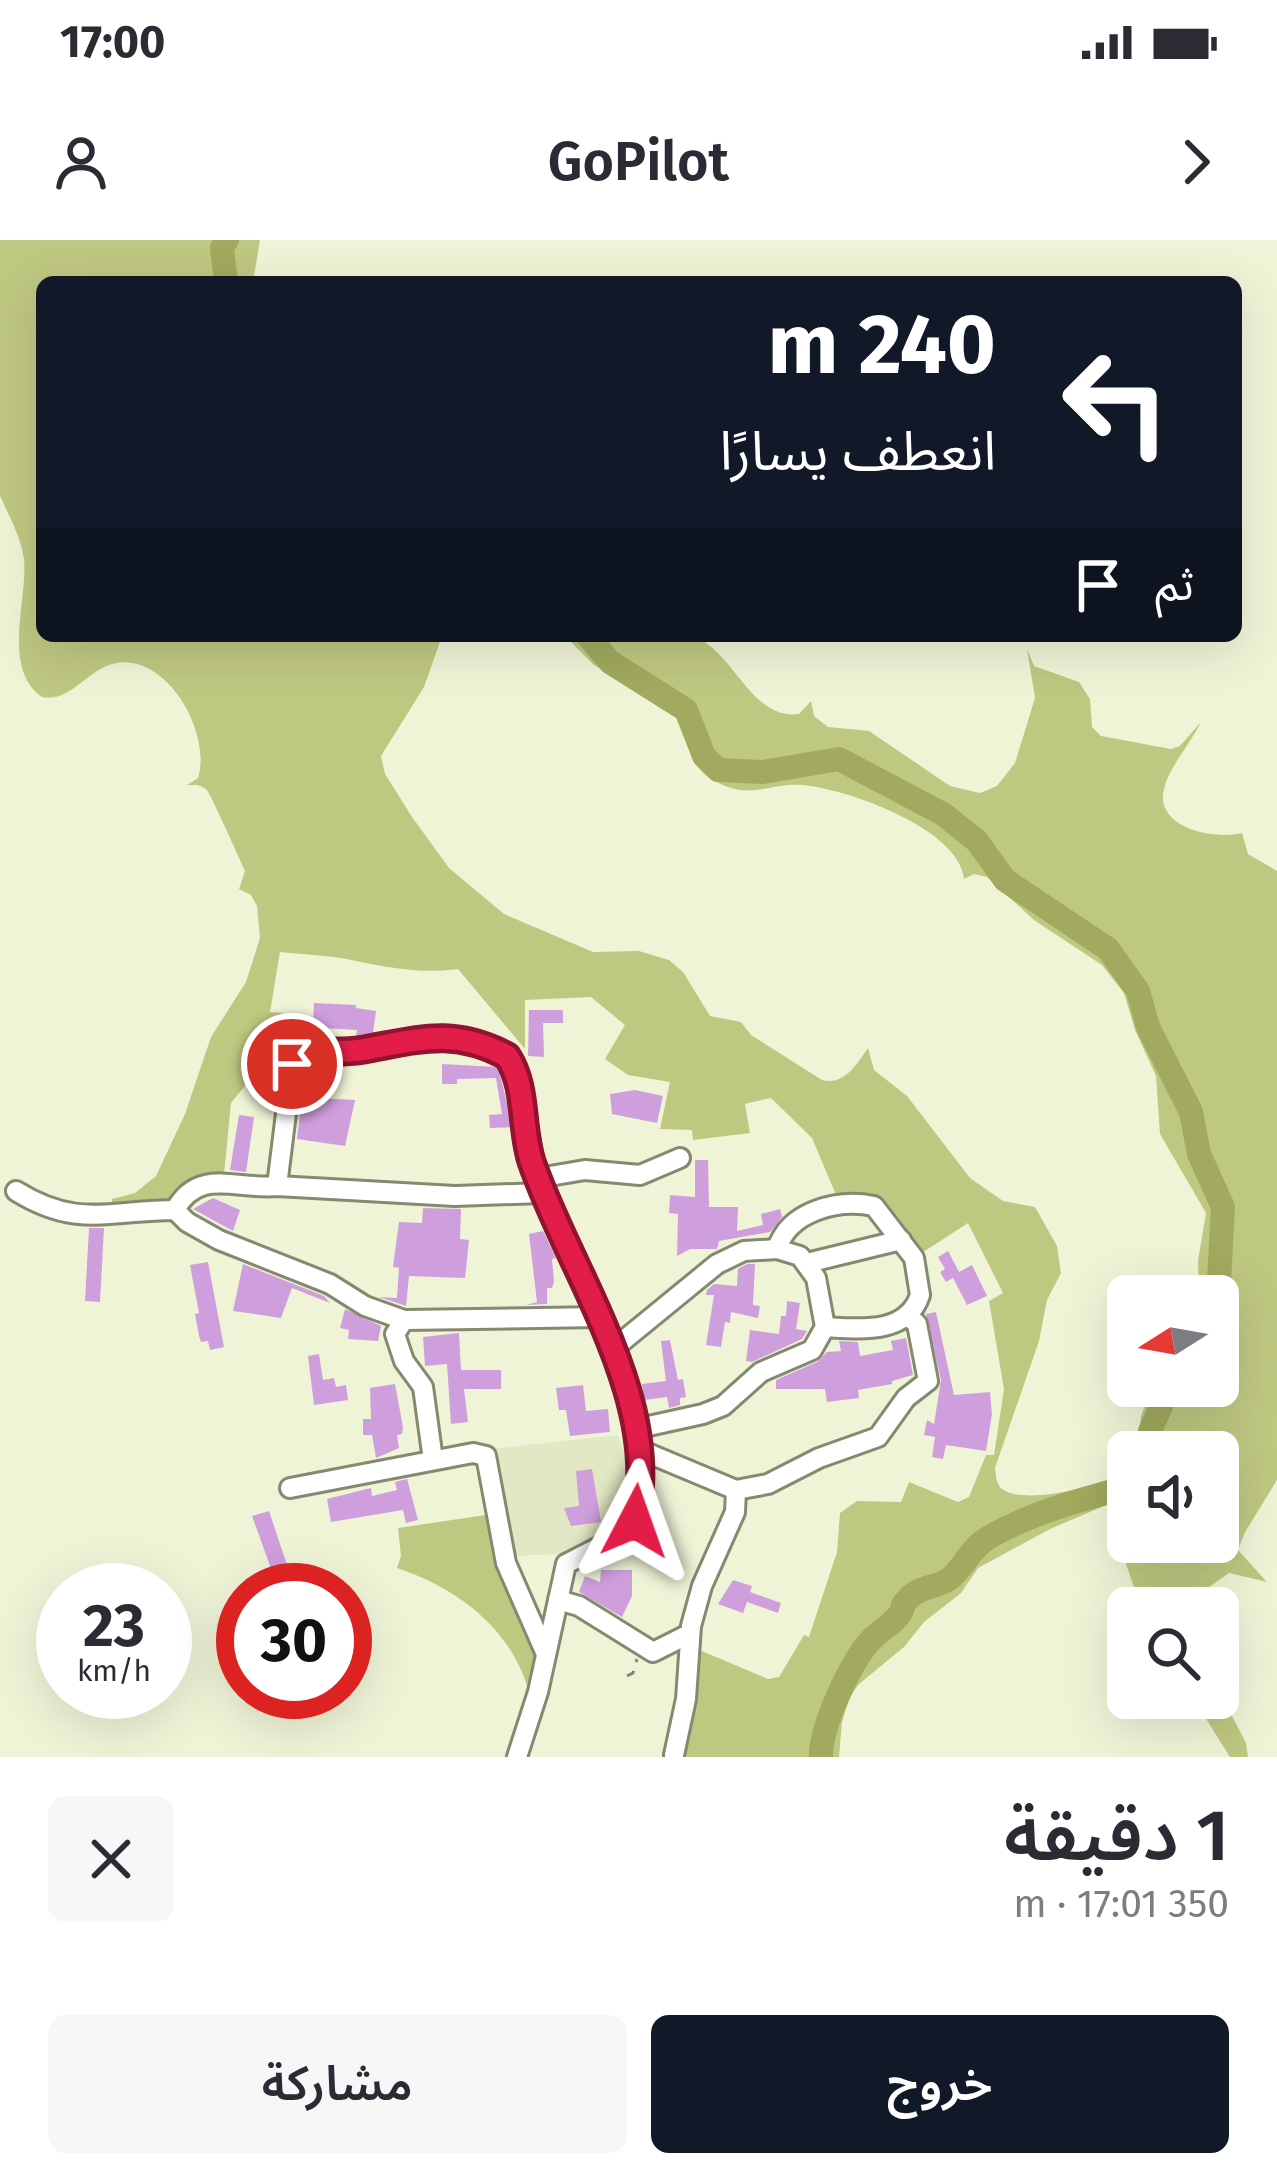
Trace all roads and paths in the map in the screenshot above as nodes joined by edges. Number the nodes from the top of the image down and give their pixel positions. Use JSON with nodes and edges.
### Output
{"nodes":[{"id":1,"x":680,"y":1158,"type":"dead end"},
{"id":2,"x":540,"y":1185,"type":"junction"},
{"id":3,"x":277,"y":1186,"type":"junction"},
{"id":4,"x":16,"y":1191,"type":"dead end"},
{"id":5,"x":175,"y":1210,"type":"junction"},
{"id":6,"x":901,"y":1240,"type":"junction"},
{"id":7,"x":777,"y":1249,"type":"junction"},
{"id":8,"x":807,"y":1263,"type":"junction"},
{"id":9,"x":908,"y":1316,"type":"junction"},
{"id":10,"x":600,"y":1317,"type":"junction"},
{"id":11,"x":404,"y":1319,"type":"junction"},
{"id":12,"x":825,"y":1327,"type":"junction"},
{"id":13,"x":613,"y":1349,"type":"junction"},
{"id":14,"x":636,"y":1439,"type":"junction"},
{"id":15,"x":433,"y":1460,"type":"junction"},
{"id":16,"x":290,"y":1488,"type":"dead end"},
{"id":17,"x":736,"y":1490,"type":"junction"},
{"id":18,"x":558,"y":1600,"type":"junction"},
{"id":19,"x":689,"y":1634,"type":"junction"},
{"id":20,"x":647,"y":1648,"type":"junction"},
{"id":21,"x":545,"y":1652,"type":"junction"},
{"id":22,"x":626,"y":1676,"type":"dead end"},
{"id":23,"x":688,"y":1681,"type":"junction"},
{"id":24,"x":674,"y":1755,"type":"edge"},
{"id":25,"x":517,"y":1757,"type":"edge"}],
"edges":[{"from":1,"to":2,"type":"street"},
{"from":2,"to":3,"type":"street"},
{"from":2,"to":3,"type":"street"},
{"from":2,"to":10,"type":"street"},
{"from":3,"to":5,"type":"street"},
{"from":4,"to":5,"type":"street"},
{"from":5,"to":11,"type":"street"},
{"from":6,"to":7,"type":"street"},
{"from":6,"to":8,"type":"street"},
{"from":6,"to":9,"type":"street"},
{"from":7,"to":8,"type":"street"},
{"from":7,"to":13,"type":"street"},
{"from":8,"to":12,"type":"street"},
{"from":9,"to":12,"type":"street"},
{"from":9,"to":17,"type":"street"},
{"from":10,"to":11,"type":"street"},
{"from":10,"to":13,"type":"street"},
{"from":11,"to":15,"type":"street"},
{"from":12,"to":14,"type":"street"},
{"from":13,"to":14,"type":"street"},
{"from":14,"to":17,"type":"street"},
{"from":14,"to":18,"type":"street"},
{"from":15,"to":16,"type":"street"},
{"from":15,"to":21,"type":"street"},
{"from":17,"to":19,"type":"street"},
{"from":18,"to":20,"type":"street"},
{"from":18,"to":21,"type":"street"},
{"from":19,"to":20,"type":"street"},
{"from":19,"to":23,"type":"street"},
{"from":20,"to":22,"type":"path"},
{"from":20,"to":23,"type":"street"},
{"from":21,"to":25,"type":"street"},
{"from":23,"to":24,"type":"street"}]}
